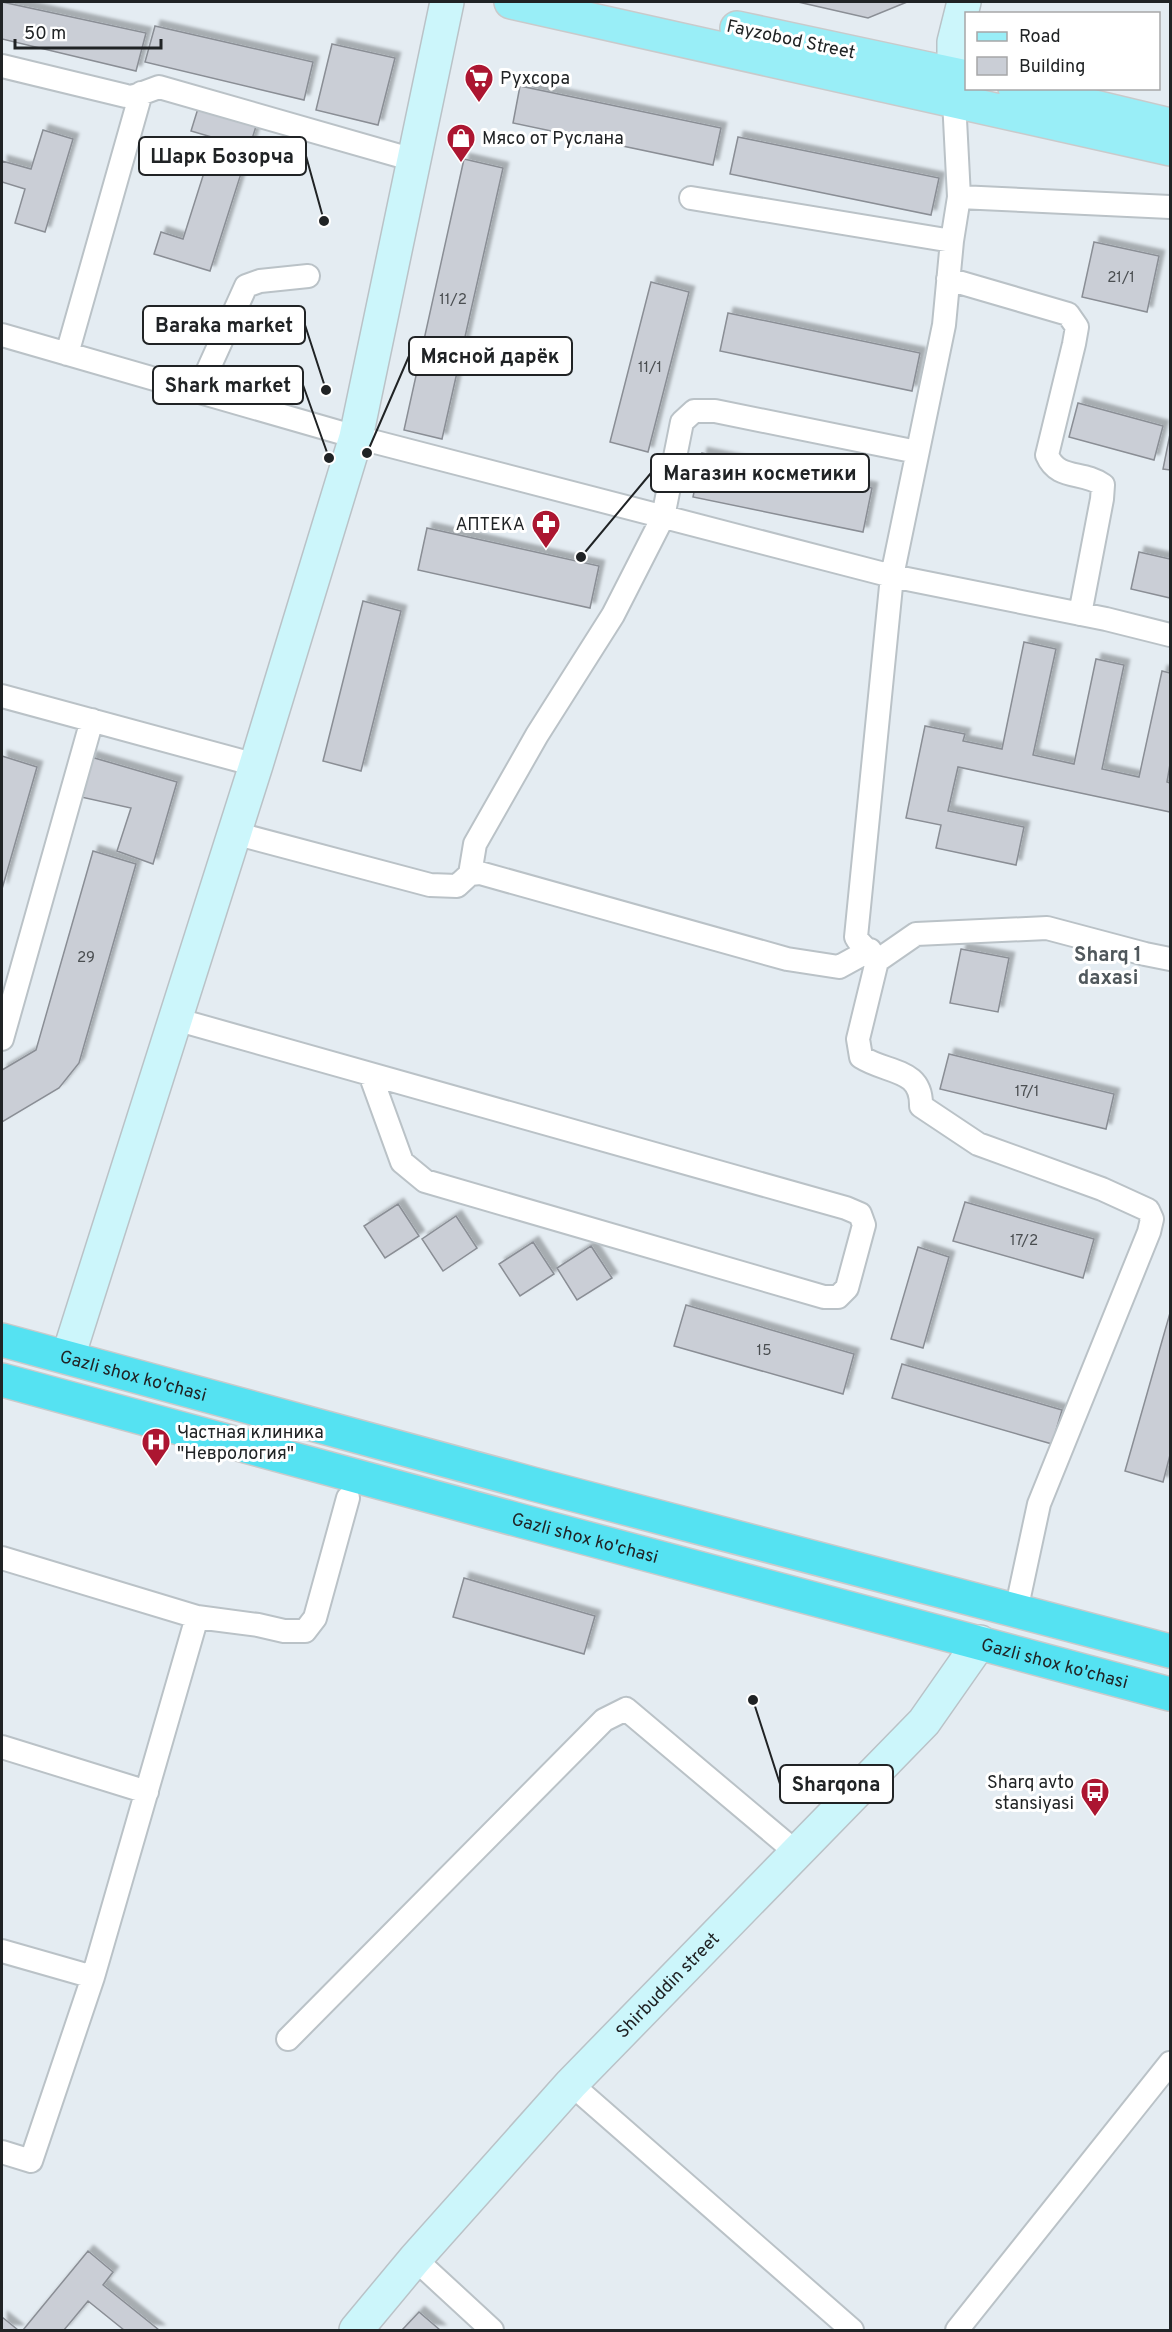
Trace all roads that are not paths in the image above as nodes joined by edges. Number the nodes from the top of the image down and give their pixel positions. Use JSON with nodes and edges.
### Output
{"nodes":[{"id":1,"x":447,"y":2,"type":"edge"},
{"id":2,"x":511,"y":2,"type":"edge"},
{"id":3,"x":615,"y":2,"type":"edge"},
{"id":4,"x":964,"y":2,"type":"edge"},
{"id":5,"x":2,"y":66,"type":"edge"},
{"id":6,"x":958,"y":84,"type":"edge"},
{"id":7,"x":978,"y":90,"type":"edge"},
{"id":8,"x":1023,"y":90,"type":"edge"},
{"id":9,"x":141,"y":93,"type":"junction"},
{"id":10,"x":1170,"y":125,"type":"edge"},
{"id":11,"x":1170,"y":149,"type":"edge"},
{"id":12,"x":414,"y":160,"type":"junction"},
{"id":13,"x":959,"y":197,"type":"junction"},
{"id":14,"x":691,"y":198,"type":"dead end"},
{"id":15,"x":1170,"y":207,"type":"edge"},
{"id":16,"x":952,"y":241,"type":"junction"},
{"id":17,"x":308,"y":276,"type":"dead end"},
{"id":18,"x":948,"y":279,"type":"junction"},
{"id":19,"x":2,"y":335,"type":"edge"},
{"id":20,"x":67,"y":354,"type":"junction"},
{"id":21,"x":198,"y":392,"type":"junction"},
{"id":22,"x":356,"y":437,"type":"junction"},
{"id":23,"x":917,"y":452,"type":"junction"},
{"id":24,"x":663,"y":517,"type":"junction"},
{"id":25,"x":892,"y":576,"type":"junction"},
{"id":26,"x":1080,"y":614,"type":"junction"},
{"id":27,"x":1170,"y":635,"type":"edge"},
{"id":28,"x":2,"y":696,"type":"edge"},
{"id":29,"x":92,"y":720,"type":"junction"},
{"id":30,"x":256,"y":765,"type":"junction"},
{"id":31,"x":234,"y":833,"type":"junction"},
{"id":32,"x":470,"y":874,"type":"junction"},
{"id":33,"x":873,"y":955,"type":"junction"},
{"id":34,"x":1170,"y":959,"type":"edge"},
{"id":35,"x":175,"y":1019,"type":"junction"},
{"id":36,"x":2,"y":1039,"type":"edge"},
{"id":37,"x":370,"y":1074,"type":"junction"},
{"id":38,"x":2,"y":1340,"type":"edge"},
{"id":39,"x":68,"y":1357,"type":"junction"},
{"id":40,"x":2,"y":1380,"type":"edge"},
{"id":41,"x":348,"y":1498,"type":"dead end"},
{"id":42,"x":2,"y":1558,"type":"edge"},
{"id":43,"x":1016,"y":1611,"type":"junction"},
{"id":44,"x":197,"y":1617,"type":"junction"},
{"id":45,"x":980,"y":1642,"type":"junction"},
{"id":46,"x":1170,"y":1651,"type":"edge"},
{"id":47,"x":1170,"y":1694,"type":"edge"},
{"id":48,"x":2,"y":1747,"type":"edge"},
{"id":49,"x":147,"y":1792,"type":"junction"},
{"id":50,"x":796,"y":1853,"type":"junction"},
{"id":51,"x":2,"y":1951,"type":"edge"},
{"id":52,"x":93,"y":1977,"type":"junction"},
{"id":53,"x":288,"y":2038,"type":"dead end"},
{"id":54,"x":1170,"y":2063,"type":"edge"},
{"id":55,"x":571,"y":2084,"type":"junction"},
{"id":56,"x":2,"y":2152,"type":"edge"},
{"id":57,"x":415,"y":2259,"type":"junction"},
{"id":58,"x":356,"y":2331,"type":"edge"},
{"id":59,"x":492,"y":2331,"type":"edge"},
{"id":60,"x":852,"y":2331,"type":"edge"},
{"id":61,"x":957,"y":2331,"type":"edge"}],
"edges":[{"from":1,"to":12,"type":"street"},
{"from":2,"to":6,"type":"main road"},
{"from":3,"to":6,"type":"main road","name":"Fayzobod Street"},
{"from":4,"to":6,"type":"street"},
{"from":5,"to":9,"type":"street"},
{"from":6,"to":13,"type":"street"},
{"from":7,"to":11,"type":"main road"},
{"from":8,"to":10,"type":"main road"},
{"from":9,"to":12,"type":"street"},
{"from":9,"to":20,"type":"street"},
{"from":12,"to":22,"type":"street"},
{"from":13,"to":15,"type":"street"},
{"from":13,"to":16,"type":"street"},
{"from":14,"to":16,"type":"street"},
{"from":16,"to":18,"type":"street"},
{"from":17,"to":21,"type":"street"},
{"from":18,"to":23,"type":"street"},
{"from":18,"to":26,"type":"street"},
{"from":19,"to":20,"type":"street"},
{"from":20,"to":21,"type":"street"},
{"from":21,"to":22,"type":"street"},
{"from":22,"to":24,"type":"street"},
{"from":22,"to":30,"type":"street"},
{"from":23,"to":24,"type":"street"},
{"from":23,"to":25,"type":"street"},
{"from":24,"to":25,"type":"street"},
{"from":24,"to":32,"type":"street"},
{"from":25,"to":26,"type":"street"},
{"from":25,"to":33,"type":"street"},
{"from":26,"to":27,"type":"street"},
{"from":28,"to":29,"type":"street"},
{"from":29,"to":30,"type":"street"},
{"from":29,"to":36,"type":"street"},
{"from":30,"to":31,"type":"street"},
{"from":31,"to":32,"type":"street"},
{"from":31,"to":35,"type":"street"},
{"from":32,"to":33,"type":"street"},
{"from":33,"to":34,"type":"street"},
{"from":33,"to":43,"type":"street"},
{"from":35,"to":37,"type":"street"},
{"from":35,"to":39,"type":"street"},
{"from":37,"to":37,"type":"street"},
{"from":38,"to":39,"type":"highway","name":"Gazli shox ko'chasi"},
{"from":39,"to":43,"type":"highway","name":"Gazli shox ko'chasi"},
{"from":40,"to":45,"type":"highway","name":"Gazli shox ko'chasi"},
{"from":41,"to":44,"type":"street"},
{"from":42,"to":44,"type":"street"},
{"from":43,"to":46,"type":"highway","name":"Gazli shox ko'chasi"},
{"from":44,"to":49,"type":"street"},
{"from":45,"to":47,"type":"highway","name":"Gazli shox ko'chasi"},
{"from":45,"to":50,"type":"street","name":"Shirbuddin street"},
{"from":48,"to":49,"type":"street"},
{"from":49,"to":52,"type":"street"},
{"from":50,"to":53,"type":"street"},
{"from":50,"to":55,"type":"street","name":"Shirbuddin street"},
{"from":51,"to":52,"type":"street"},
{"from":52,"to":56,"type":"street"},
{"from":54,"to":61,"type":"street"},
{"from":55,"to":57,"type":"street","name":"Shirbuddin street"},
{"from":55,"to":60,"type":"street"},
{"from":57,"to":58,"type":"street","name":"Shirbuddin street"},
{"from":57,"to":59,"type":"street"}]}
